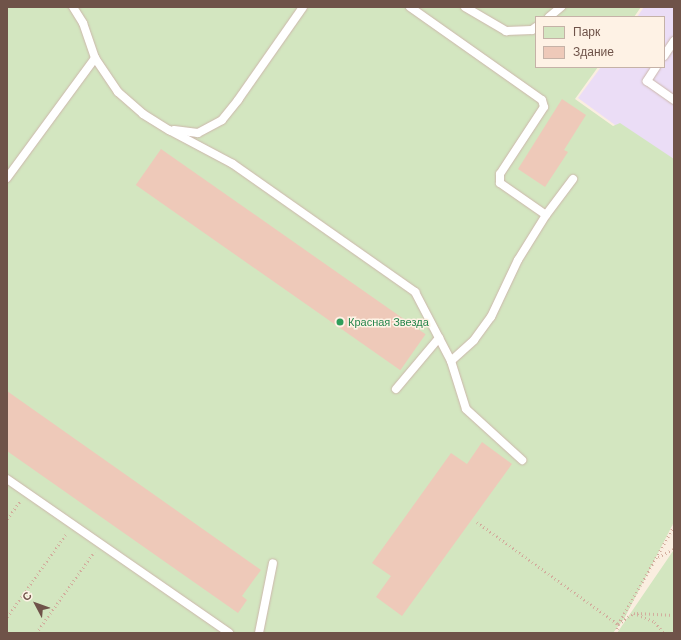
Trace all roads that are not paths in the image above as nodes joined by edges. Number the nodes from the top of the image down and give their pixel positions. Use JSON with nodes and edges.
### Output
{"nodes":[{"id":1,"x":73,"y":7,"type":"edge"},
{"id":2,"x":303,"y":7,"type":"edge"},
{"id":3,"x":410,"y":7,"type":"edge"},
{"id":4,"x":465,"y":7,"type":"edge"},
{"id":5,"x":561,"y":7,"type":"edge"},
{"id":6,"x":550,"y":16,"type":"edge"},
{"id":7,"x":535,"y":28,"type":"edge"},
{"id":8,"x":674,"y":41,"type":"edge"},
{"id":9,"x":665,"y":54,"type":"edge"},
{"id":10,"x":95,"y":58,"type":"junction"},
{"id":11,"x":655,"y":68,"type":"edge"},
{"id":12,"x":674,"y":100,"type":"edge"},
{"id":13,"x":169,"y":130,"type":"junction"},
{"id":14,"x":7,"y":178,"type":"edge"},
{"id":15,"x":573,"y":179,"type":"dead end"},
{"id":16,"x":546,"y":215,"type":"junction"},
{"id":17,"x":439,"y":338,"type":"junction"},
{"id":18,"x":451,"y":361,"type":"junction"},
{"id":19,"x":396,"y":389,"type":"dead end"},
{"id":20,"x":522,"y":460,"type":"dead end"},
{"id":21,"x":7,"y":479,"type":"edge"},
{"id":22,"x":273,"y":563,"type":"dead end"},
{"id":23,"x":229,"y":633,"type":"edge"},
{"id":24,"x":259,"y":633,"type":"edge"}],
"edges":[{"from":1,"to":10,"type":"lane"},
{"from":2,"to":13,"type":"lane"},
{"from":3,"to":16,"type":"lane"},
{"from":4,"to":7,"type":"lane"},
{"from":5,"to":6,"type":"lane"},
{"from":8,"to":9,"type":"lane"},
{"from":10,"to":13,"type":"lane"},
{"from":10,"to":14,"type":"lane"},
{"from":11,"to":12,"type":"lane"},
{"from":13,"to":17,"type":"lane"},
{"from":15,"to":16,"type":"lane"},
{"from":16,"to":18,"type":"lane"},
{"from":17,"to":18,"type":"lane"},
{"from":17,"to":19,"type":"lane"},
{"from":18,"to":20,"type":"lane"},
{"from":21,"to":23,"type":"lane"},
{"from":22,"to":24,"type":"lane"}]}
